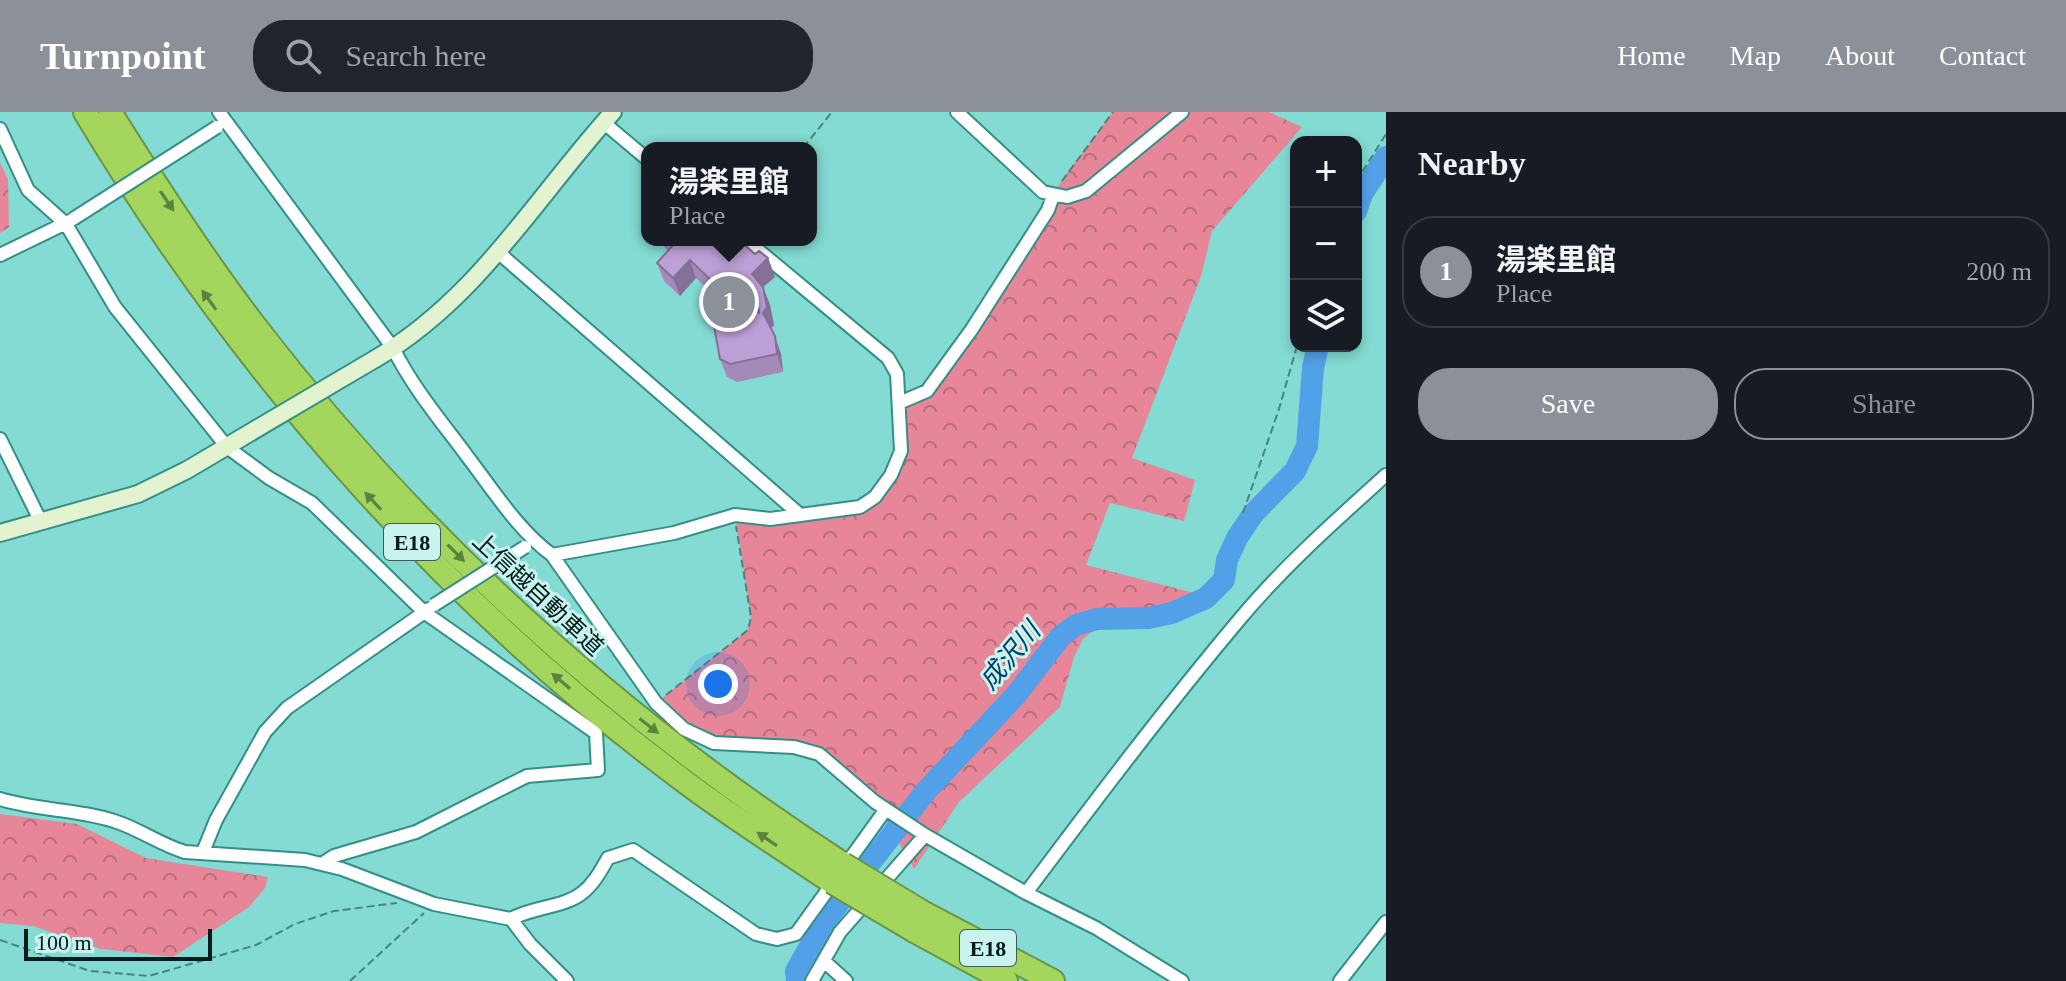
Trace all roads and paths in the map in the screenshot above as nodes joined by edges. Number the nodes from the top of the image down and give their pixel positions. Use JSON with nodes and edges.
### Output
{"nodes":[{"id":1,"x":85,"y":112,"type":"edge"},
{"id":2,"x":110,"y":112,"type":"edge"},
{"id":3,"x":832,"y":112,"type":"edge"},
{"id":4,"x":957,"y":112,"type":"edge"},
{"id":5,"x":1113,"y":112,"type":"edge"},
{"id":6,"x":1182,"y":112,"type":"edge"},
{"id":7,"x":608,"y":117,"type":"edge"},
{"id":8,"x":220,"y":120,"type":"edge"},
{"id":9,"x":0,"y":129,"type":"edge"},
{"id":10,"x":1386,"y":134,"type":"edge"},
{"id":11,"x":808,"y":142,"type":"edge"},
{"id":12,"x":641,"y":153,"type":"edge"},
{"id":13,"x":1362,"y":172,"type":"edge"},
{"id":14,"x":1053,"y":196,"type":"junction"},
{"id":15,"x":70,"y":221,"type":"junction"},
{"id":16,"x":753,"y":246,"type":"edge"},
{"id":17,"x":499,"y":253,"type":"junction"},
{"id":18,"x":0,"y":255,"type":"edge"},
{"id":19,"x":393,"y":348,"type":"junction"},
{"id":20,"x":1295,"y":352,"type":"edge"},
{"id":21,"x":899,"y":403,"type":"junction"},
{"id":22,"x":0,"y":439,"type":"edge"},
{"id":23,"x":234,"y":443,"type":"junction"},
{"id":24,"x":1386,"y":475,"type":"edge"},
{"id":25,"x":798,"y":513,"type":"junction"},
{"id":26,"x":1243,"y":513,"type":"dead end"},
{"id":27,"x":735,"y":515,"type":"junction"},
{"id":28,"x":41,"y":522,"type":"junction"},
{"id":29,"x":0,"y":533,"type":"edge"},
{"id":30,"x":530,"y":544,"type":"junction"},
{"id":31,"x":552,"y":555,"type":"junction"},
{"id":32,"x":429,"y":608,"type":"junction"},
{"id":33,"x":656,"y":703,"type":"junction"},
{"id":34,"x":0,"y":799,"type":"edge"},
{"id":35,"x":886,"y":809,"type":"junction"},
{"id":36,"x":925,"y":835,"type":"junction"},
{"id":37,"x":203,"y":852,"type":"junction"},
{"id":38,"x":322,"y":864,"type":"junction"},
{"id":39,"x":837,"y":873,"type":"junction"},
{"id":40,"x":1026,"y":893,"type":"junction"},
{"id":41,"x":419,"y":896,"type":"junction"},
{"id":42,"x":434,"y":904,"type":"junction"},
{"id":43,"x":511,"y":919,"type":"junction"},
{"id":44,"x":918,"y":922,"type":"junction"},
{"id":45,"x":1386,"y":922,"type":"edge"},
{"id":46,"x":0,"y":940,"type":"edge"},
{"id":47,"x":824,"y":961,"type":"junction"},
{"id":48,"x":350,"y":981,"type":"edge"},
{"id":49,"x":567,"y":981,"type":"edge"},
{"id":50,"x":812,"y":981,"type":"edge"},
{"id":51,"x":846,"y":981,"type":"edge"},
{"id":52,"x":1006,"y":981,"type":"edge"},
{"id":53,"x":1053,"y":981,"type":"edge"},
{"id":54,"x":1182,"y":981,"type":"edge"},
{"id":55,"x":1340,"y":981,"type":"edge"}],
"edges":[{"from":39,"to":1,"type":"highway","name":"上信越自動車道","number":"E18","one_way":true},
{"from":2,"to":39,"type":"highway","name":"上信越自動車道","number":"E18","one_way":true},
{"from":3,"to":11,"type":"path"},
{"from":4,"to":14,"type":"street"},
{"from":5,"to":14,"type":"path"},
{"from":6,"to":14,"type":"street"},
{"from":7,"to":12,"type":"street"},
{"from":7,"to":17,"type":"street"},
{"from":8,"to":15,"type":"street","bridge":true},
{"from":8,"to":19,"type":"street"},
{"from":9,"to":15,"type":"street"},
{"from":10,"to":13,"type":"path"},
{"from":14,"to":21,"type":"street"},
{"from":15,"to":18,"type":"street"},
{"from":15,"to":23,"type":"street"},
{"from":16,"to":21,"type":"street"},
{"from":17,"to":19,"type":"street"},
{"from":17,"to":25,"type":"street"},
{"from":19,"to":23,"type":"street","bridge":true},
{"from":19,"to":30,"type":"street"},
{"from":20,"to":26,"type":"path"},
{"from":21,"to":25,"type":"street"},
{"from":22,"to":28,"type":"street"},
{"from":23,"to":28,"type":"street"},
{"from":23,"to":32,"type":"street"},
{"from":24,"to":40,"type":"street"},
{"from":25,"to":27,"type":"street"},
{"from":27,"to":31,"type":"street"},
{"from":27,"to":33,"type":"path"},
{"from":28,"to":29,"type":"street"},
{"from":30,"to":31,"type":"street"},
{"from":30,"to":32,"type":"street","bridge":true},
{"from":31,"to":33,"type":"street"},
{"from":32,"to":37,"type":"street"},
{"from":32,"to":38,"type":"street"},
{"from":33,"to":35,"type":"street"},
{"from":34,"to":37,"type":"street"},
{"from":35,"to":36,"type":"street"},
{"from":35,"to":43,"type":"street"},
{"from":36,"to":40,"type":"street"},
{"from":36,"to":47,"type":"street"},
{"from":37,"to":38,"type":"street"},
{"from":38,"to":41,"type":"street"},
{"from":39,"to":44,"type":"highway","name":"上信越自動車道","number":"E18","bridge":true},
{"from":40,"to":54,"type":"street"},
{"from":41,"to":42,"type":"street"},
{"from":41,"to":46,"type":"path"},
{"from":42,"to":43,"type":"street"},
{"from":42,"to":48,"type":"path"},
{"from":43,"to":49,"type":"street"},
{"from":44,"to":52,"type":"highway","name":"上信越自動車道","number":"E18"},
{"from":44,"to":53,"type":"highway","name":"上信越自動車道","number":"E18"},
{"from":45,"to":55,"type":"street"},
{"from":47,"to":50,"type":"street"},
{"from":47,"to":51,"type":"street"}]}
